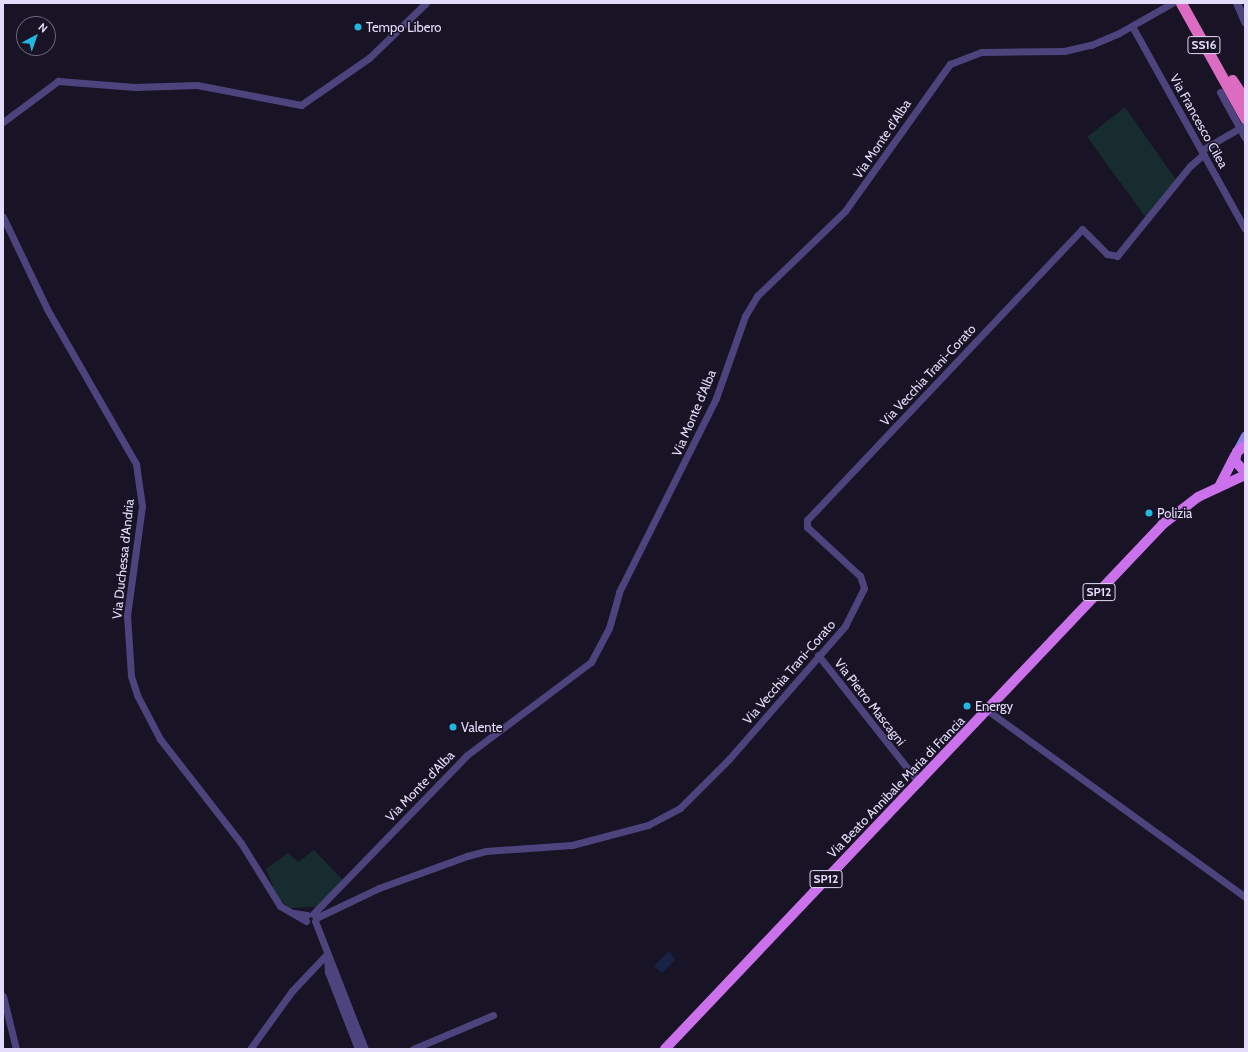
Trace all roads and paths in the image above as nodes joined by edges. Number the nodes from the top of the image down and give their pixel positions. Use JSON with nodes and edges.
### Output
{"nodes":[{"id":1,"x":426,"y":3,"type":"edge"},
{"id":2,"x":1181,"y":3,"type":"edge"},
{"id":3,"x":1237,"y":3,"type":"edge"},
{"id":4,"x":1245,"y":22,"type":"edge"},
{"id":5,"x":1132,"y":26,"type":"junction"},
{"id":6,"x":1226,"y":85,"type":"junction"},
{"id":7,"x":1245,"y":100,"type":"edge"},
{"id":8,"x":1245,"y":107,"type":"edge"},
{"id":9,"x":1245,"y":118,"type":"edge"},
{"id":10,"x":3,"y":122,"type":"edge"},
{"id":11,"x":1242,"y":127,"type":"edge"},
{"id":12,"x":1245,"y":138,"type":"edge"},
{"id":13,"x":1203,"y":152,"type":"junction"},
{"id":14,"x":3,"y":217,"type":"edge"},
{"id":15,"x":1245,"y":229,"type":"edge"},
{"id":16,"x":1245,"y":436,"type":"edge"},
{"id":17,"x":1239,"y":451,"type":"edge"},
{"id":18,"x":1245,"y":474,"type":"edge"},
{"id":19,"x":1220,"y":485,"type":"junction"},
{"id":20,"x":818,"y":654,"type":"junction"},
{"id":21,"x":987,"y":710,"type":"junction"},
{"id":22,"x":919,"y":783,"type":"junction"},
{"id":23,"x":1245,"y":897,"type":"edge"},
{"id":24,"x":326,"y":903,"type":"junction"},
{"id":25,"x":335,"y":909,"type":"junction"},
{"id":26,"x":311,"y":919,"type":"junction"},
{"id":27,"x":327,"y":954,"type":"junction"},
{"id":28,"x":3,"y":996,"type":"edge"},
{"id":29,"x":493,"y":1015,"type":"dead end"},
{"id":30,"x":16,"y":1049,"type":"edge"},
{"id":31,"x":250,"y":1049,"type":"edge"},
{"id":32,"x":358,"y":1049,"type":"edge"},
{"id":33,"x":364,"y":1049,"type":"edge"},
{"id":34,"x":412,"y":1049,"type":"edge"},
{"id":35,"x":665,"y":1049,"type":"edge"}],
"edges":[{"from":1,"to":10,"type":"street"},
{"from":2,"to":5,"type":"street","name":"Via Monte d'Alba"},
{"from":2,"to":6,"type":"highway","number":"SS16"},
{"from":3,"to":4,"type":"street"},
{"from":5,"to":13,"type":"street","name":"Via Francesco Cilea"},
{"from":5,"to":24,"type":"street","name":"Via Monte d'Alba"},
{"from":6,"to":7,"type":"highway","number":"SS16"},
{"from":6,"to":8,"type":"highway","number":"SS16"},
{"from":6,"to":9,"type":"highway","number":"SS16"},
{"from":6,"to":11,"type":"street"},
{"from":11,"to":12,"type":"street"},
{"from":11,"to":13,"type":"street"},
{"from":13,"to":15,"type":"street","name":"Via Francesco Cilea"},
{"from":13,"to":20,"type":"street","name":"Via Vecchia Trani-Corato"},
{"from":14,"to":26,"type":"street","name":"Via Duchessa d'Andria"},
{"from":16,"to":17,"type":"main road"},
{"from":17,"to":18,"type":"main road"},
{"from":17,"to":19,"type":"main road","name":"Via Beato Annibale Maria di Francia","number":"SP12"},
{"from":18,"to":19,"type":"main road","name":"Via Beato Annibale Maria di Francia","number":"SP12"},
{"from":19,"to":21,"type":"main road","name":"Via Beato Annibale Maria di Francia","number":"SP12"},
{"from":20,"to":22,"type":"street","name":"Via Pietro Mascagni"},
{"from":20,"to":25,"type":"street","name":"Via Vecchia Trani-Corato"},
{"from":21,"to":22,"type":"main road","name":"Via Beato Annibale Maria di Francia","number":"SP12"},
{"from":21,"to":23,"type":"street"},
{"from":22,"to":35,"type":"main road","name":"Via Beato Annibale Maria di Francia","number":"SP12"},
{"from":24,"to":25,"type":"street"},
{"from":24,"to":26,"type":"street","name":"Via Monte d'Alba"},
{"from":25,"to":26,"type":"street","name":"Via Vecchia Trani-Corato"},
{"from":26,"to":27,"type":"street","name":"Via Duchessa d'Andria"},
{"from":27,"to":31,"type":"street"},
{"from":27,"to":32,"type":"street","name":"Via Duchessa d'Andria"},
{"from":27,"to":33,"type":"street","name":"Via Duchessa d'Andria"},
{"from":28,"to":30,"type":"street"},
{"from":29,"to":34,"type":"street"}]}
